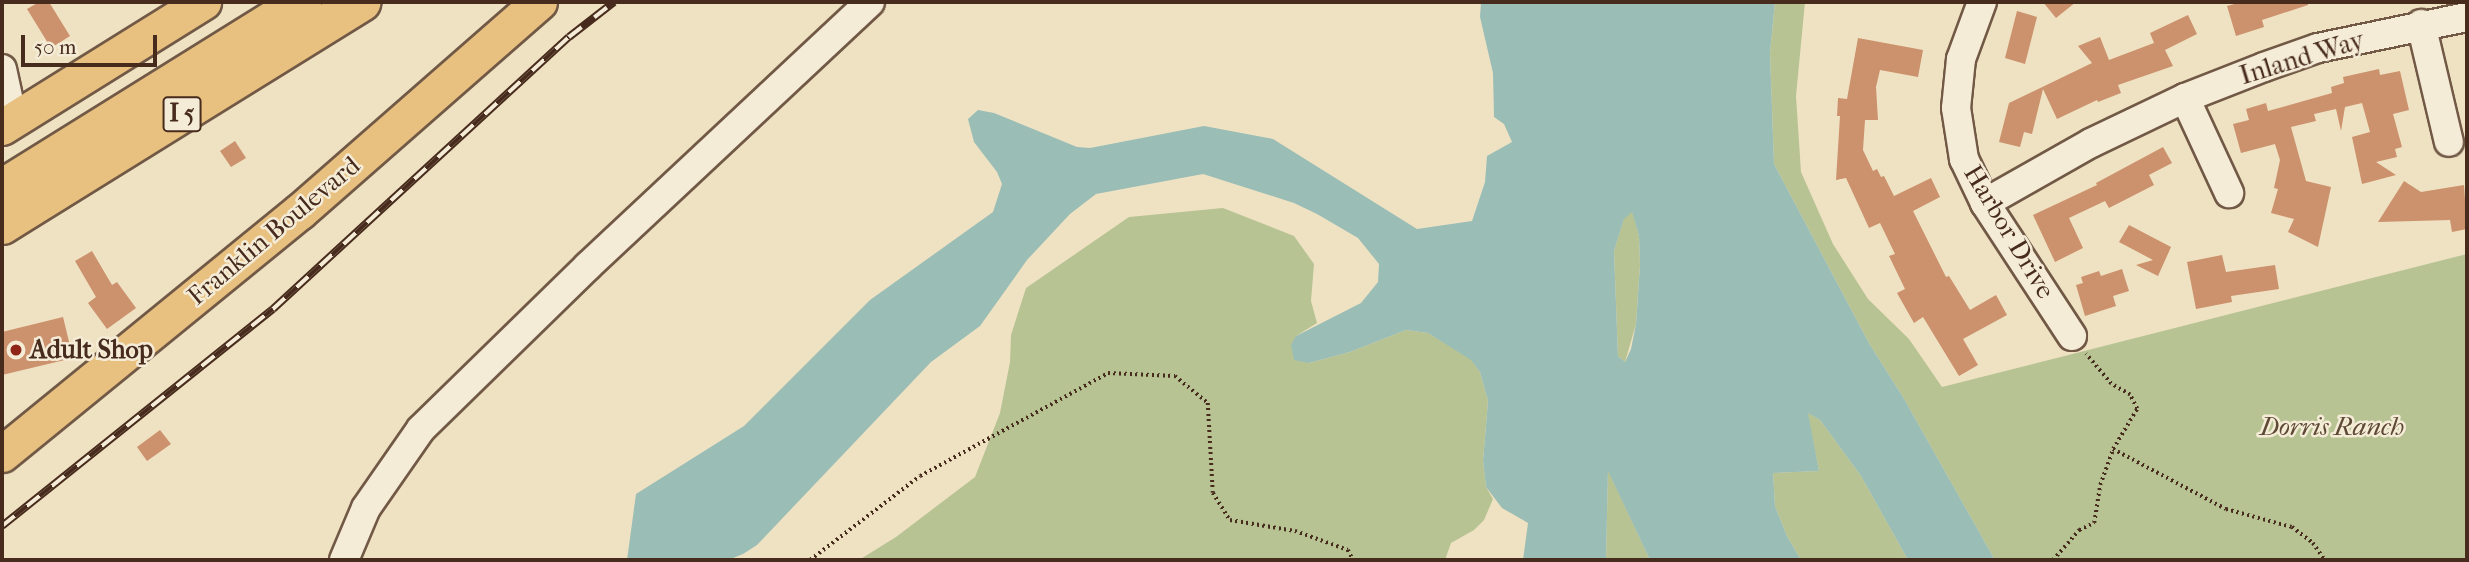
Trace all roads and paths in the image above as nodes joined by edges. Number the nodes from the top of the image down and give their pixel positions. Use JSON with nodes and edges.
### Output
{"nodes":[{"id":1,"x":203,"y":2,"type":"edge"},
{"id":2,"x":302,"y":2,"type":"edge"},
{"id":3,"x":362,"y":2,"type":"edge"},
{"id":4,"x":540,"y":2,"type":"edge"},
{"id":5,"x":870,"y":2,"type":"edge"},
{"id":6,"x":1982,"y":2,"type":"edge"},
{"id":7,"x":2467,"y":17,"type":"edge"},
{"id":8,"x":2421,"y":24,"type":"junction"},
{"id":9,"x":2,"y":69,"type":"edge"},
{"id":10,"x":2185,"y":98,"type":"junction"},
{"id":11,"x":7,"y":124,"type":"edge"},
{"id":12,"x":2449,"y":142,"type":"dead end"},
{"id":13,"x":2,"y":189,"type":"edge"},
{"id":14,"x":2229,"y":193,"type":"dead end"},
{"id":15,"x":1985,"y":203,"type":"junction"},
{"id":16,"x":2,"y":225,"type":"edge"},
{"id":17,"x":2072,"y":335,"type":"joint"},
{"id":18,"x":2113,"y":449,"type":"junction"},
{"id":19,"x":2,"y":454,"type":"edge"},
{"id":20,"x":344,"y":560,"type":"edge"},
{"id":21,"x":810,"y":560,"type":"edge"},
{"id":22,"x":1353,"y":560,"type":"edge"},
{"id":23,"x":2053,"y":560,"type":"edge"},
{"id":24,"x":2325,"y":560,"type":"edge"}],
"edges":[{"from":1,"to":11,"type":"main road"},
{"from":2,"to":13,"type":"highway","number":"I 5"},
{"from":3,"to":16,"type":"highway","number":"I 5"},
{"from":4,"to":19,"type":"main road","name":"Franklin Boulevard"},
{"from":5,"to":20,"type":"street"},
{"from":6,"to":15,"type":"street","name":"Harbor Drive"},
{"from":7,"to":8,"type":"street","name":"Inland Way"},
{"from":8,"to":10,"type":"street","name":"Inland Way"},
{"from":8,"to":12,"type":"street"},
{"from":9,"to":11,"type":"street"},
{"from":10,"to":14,"type":"street"},
{"from":10,"to":15,"type":"street","name":"Inland Way"},
{"from":15,"to":17,"type":"street","name":"Harbor Drive"},
{"from":17,"to":18,"type":"path"},
{"from":18,"to":23,"type":"path"},
{"from":18,"to":24,"type":"path"},
{"from":21,"to":22,"type":"path"}]}
